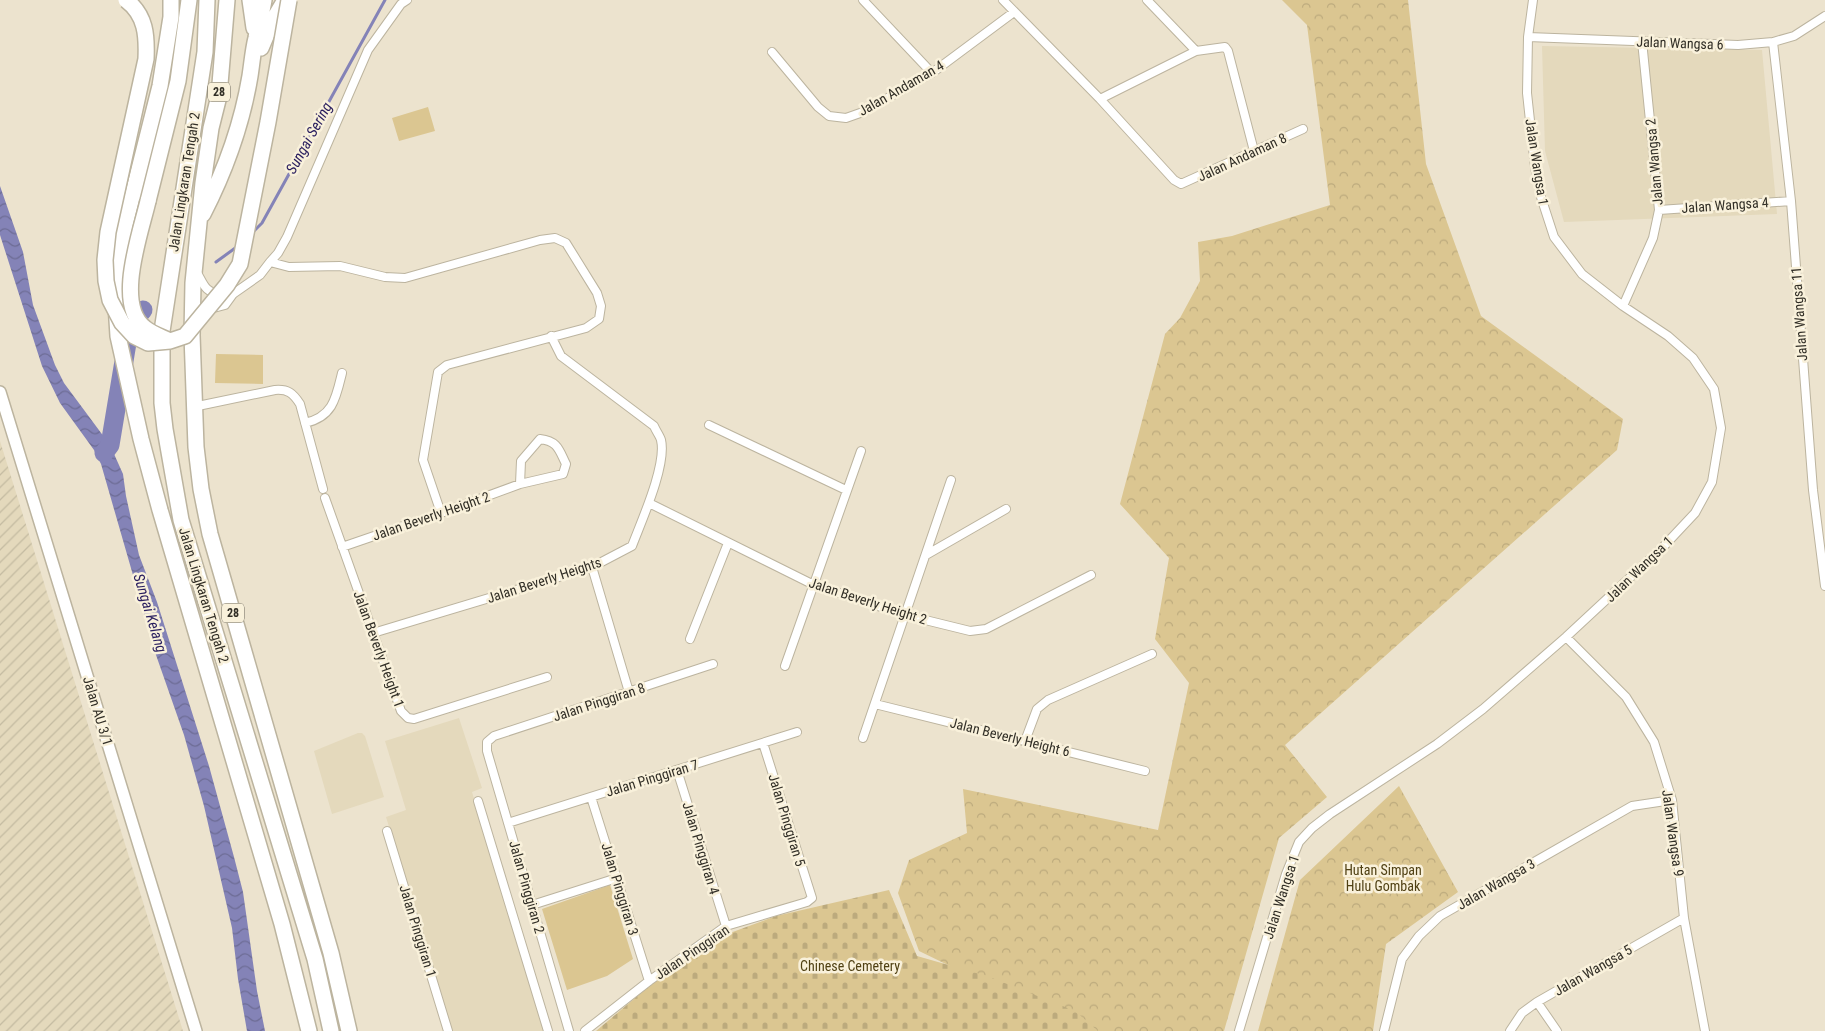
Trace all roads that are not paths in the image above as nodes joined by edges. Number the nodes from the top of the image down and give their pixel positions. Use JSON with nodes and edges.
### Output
{"nodes":[{"id":1,"x":126,"y":0,"type":"edge"},
{"id":2,"x":171,"y":0,"type":"edge"},
{"id":3,"x":178,"y":0,"type":"edge"},
{"id":4,"x":189,"y":0,"type":"edge"},
{"id":5,"x":207,"y":0,"type":"edge"},
{"id":6,"x":227,"y":0,"type":"edge"},
{"id":7,"x":250,"y":0,"type":"edge"},
{"id":8,"x":264,"y":0,"type":"edge"},
{"id":9,"x":285,"y":0,"type":"edge"},
{"id":10,"x":289,"y":0,"type":"edge"},
{"id":11,"x":407,"y":0,"type":"edge"},
{"id":12,"x":863,"y":0,"type":"edge"},
{"id":13,"x":1003,"y":0,"type":"edge"},
{"id":14,"x":1147,"y":0,"type":"edge"},
{"id":15,"x":1533,"y":0,"type":"edge"},
{"id":16,"x":1014,"y":12,"type":"junction"},
{"id":17,"x":1825,"y":16,"type":"edge"},
{"id":18,"x":171,"y":17,"type":"junction"},
{"id":19,"x":1528,"y":37,"type":"junction"},
{"id":20,"x":255,"y":39,"type":"junction"},
{"id":21,"x":1642,"y":41,"type":"junction"},
{"id":22,"x":1773,"y":42,"type":"junction"},
{"id":23,"x":1196,"y":51,"type":"junction"},
{"id":24,"x":772,"y":52,"type":"dead end"},
{"id":25,"x":932,"y":74,"type":"junction"},
{"id":26,"x":250,"y":76,"type":"junction"},
{"id":27,"x":1100,"y":99,"type":"junction"},
{"id":28,"x":1303,"y":129,"type":"dead end"},
{"id":29,"x":1254,"y":151,"type":"junction"},
{"id":30,"x":1791,"y":200,"type":"junction"},
{"id":31,"x":1659,"y":210,"type":"junction"},
{"id":32,"x":200,"y":220,"type":"junction"},
{"id":33,"x":270,"y":262,"type":"junction"},
{"id":34,"x":195,"y":269,"type":"junction"},
{"id":35,"x":234,"y":294,"type":"junction"},
{"id":36,"x":1623,"y":306,"type":"junction"},
{"id":37,"x":192,"y":335,"type":"junction"},
{"id":38,"x":551,"y":336,"type":"junction"},
{"id":39,"x":170,"y":341,"type":"junction"},
{"id":40,"x":342,"y":373,"type":"dead end"},
{"id":41,"x":0,"y":392,"type":"edge"},
{"id":42,"x":193,"y":407,"type":"junction"},
{"id":43,"x":305,"y":423,"type":"junction"},
{"id":44,"x":709,"y":424,"type":"dead end"},
{"id":45,"x":861,"y":451,"type":"dead end"},
{"id":46,"x":951,"y":480,"type":"dead end"},
{"id":47,"x":520,"y":484,"type":"junction"},
{"id":48,"x":323,"y":489,"type":"dead end"},
{"id":49,"x":846,"y":490,"type":"junction"},
{"id":50,"x":325,"y":498,"type":"dead end"},
{"id":51,"x":649,"y":503,"type":"junction"},
{"id":52,"x":1006,"y":509,"type":"dead end"},
{"id":53,"x":441,"y":514,"type":"junction"},
{"id":54,"x":728,"y":543,"type":"junction"},
{"id":55,"x":342,"y":547,"type":"junction"},
{"id":56,"x":926,"y":555,"type":"junction"},
{"id":57,"x":592,"y":567,"type":"junction"},
{"id":58,"x":1091,"y":575,"type":"dead end"},
{"id":59,"x":812,"y":584,"type":"junction"},
{"id":60,"x":1825,"y":586,"type":"edge"},
{"id":61,"x":905,"y":615,"type":"junction"},
{"id":62,"x":373,"y":633,"type":"junction"},
{"id":63,"x":1566,"y":637,"type":"junction"},
{"id":64,"x":690,"y":639,"type":"dead end"},
{"id":65,"x":1152,"y":654,"type":"dead end"},
{"id":66,"x":712,"y":664,"type":"dead end"},
{"id":67,"x":785,"y":666,"type":"dead end"},
{"id":68,"x":547,"y":677,"type":"dead end"},
{"id":69,"x":629,"y":692,"type":"junction"},
{"id":70,"x":875,"y":704,"type":"junction"},
{"id":71,"x":797,"y":732,"type":"dead end"},
{"id":72,"x":863,"y":738,"type":"dead end"},
{"id":73,"x":1024,"y":741,"type":"junction"},
{"id":74,"x":487,"y":742,"type":"joint"},
{"id":75,"x":763,"y":743,"type":"junction"},
{"id":76,"x":677,"y":770,"type":"junction"},
{"id":77,"x":1145,"y":771,"type":"dead end"},
{"id":78,"x":591,"y":797,"type":"junction"},
{"id":79,"x":478,"y":800,"type":"dead end"},
{"id":80,"x":1672,"y":800,"type":"junction"},
{"id":81,"x":508,"y":823,"type":"junction"},
{"id":82,"x":387,"y":831,"type":"dead end"},
{"id":83,"x":617,"y":878,"type":"junction"},
{"id":84,"x":812,"y":898,"type":"joint"},
{"id":85,"x":532,"y":905,"type":"junction"},
{"id":86,"x":1684,"y":918,"type":"junction"},
{"id":87,"x":726,"y":926,"type":"junction"},
{"id":88,"x":649,"y":981,"type":"junction"},
{"id":89,"x":1537,"y":1002,"type":"junction"},
{"id":90,"x":196,"y":1031,"type":"edge"},
{"id":91,"x":309,"y":1031,"type":"edge"},
{"id":92,"x":331,"y":1031,"type":"edge"},
{"id":93,"x":349,"y":1031,"type":"edge"},
{"id":94,"x":448,"y":1031,"type":"edge"},
{"id":95,"x":548,"y":1031,"type":"edge"},
{"id":96,"x":569,"y":1031,"type":"edge"},
{"id":97,"x":585,"y":1031,"type":"edge"},
{"id":98,"x":1239,"y":1031,"type":"edge"},
{"id":99,"x":1384,"y":1031,"type":"edge"},
{"id":100,"x":1510,"y":1031,"type":"edge"},
{"id":101,"x":1557,"y":1031,"type":"edge"},
{"id":102,"x":1705,"y":1031,"type":"edge"}],
"edges":[{"from":1,"to":39,"type":"highway","bridge":true},
{"from":2,"to":18,"type":"highway"},
{"from":3,"to":18,"type":"highway"},
{"from":4,"to":39,"type":"highway","bridge":true},
{"from":5,"to":92,"type":"highway","name":"Jalan Lingkaran Tengah 2","number":"28"},
{"from":6,"to":32,"type":"highway","name":"Jalan Lingkaran Tengah 2","number":"28"},
{"from":7,"to":20,"type":"highway"},
{"from":8,"to":20,"type":"highway"},
{"from":9,"to":26,"type":"highway"},
{"from":10,"to":39,"type":"highway","bridge":true},
{"from":11,"to":33,"type":"street"},
{"from":12,"to":25,"type":"street"},
{"from":13,"to":16,"type":"street"},
{"from":14,"to":23,"type":"street"},
{"from":15,"to":19,"type":"street","name":"Jalan Wangsa 1"},
{"from":16,"to":25,"type":"street","name":"Jalan Andaman 4"},
{"from":16,"to":27,"type":"street"},
{"from":17,"to":22,"type":"street","name":"Jalan Wangsa 6"},
{"from":18,"to":91,"type":"highway","bridge":true},
{"from":19,"to":21,"type":"street","name":"Jalan Wangsa 6"},
{"from":19,"to":36,"type":"street","name":"Jalan Wangsa 1"},
{"from":20,"to":26,"type":"highway"},
{"from":21,"to":22,"type":"street","name":"Jalan Wangsa 6"},
{"from":21,"to":31,"type":"street","name":"Jalan Wangsa 2"},
{"from":22,"to":30,"type":"street","name":"Jalan Wangsa 11"},
{"from":23,"to":27,"type":"street"},
{"from":23,"to":29,"type":"street"},
{"from":24,"to":25,"type":"street","name":"Jalan Andaman 4"},
{"from":26,"to":32,"type":"highway"},
{"from":27,"to":29,"type":"street","name":"Jalan Andaman 8"},
{"from":28,"to":29,"type":"street","name":"Jalan Andaman 8"},
{"from":30,"to":31,"type":"street","name":"Jalan Wangsa 4"},
{"from":30,"to":60,"type":"street","name":"Jalan Wangsa 11"},
{"from":31,"to":36,"type":"street","name":"Jalan Wangsa 2"},
{"from":32,"to":34,"type":"highway","name":"Jalan Lingkaran Tengah 2","number":"28"},
{"from":33,"to":35,"type":"street"},
{"from":33,"to":38,"type":"street"},
{"from":34,"to":35,"type":"street"},
{"from":34,"to":37,"type":"highway","name":"Jalan Lingkaran Tengah 2","number":"28"},
{"from":35,"to":37,"type":"street"},
{"from":36,"to":63,"type":"street","name":"Jalan Wangsa 1"},
{"from":37,"to":42,"type":"highway","name":"Jalan Lingkaran Tengah 2","number":"28"},
{"from":38,"to":51,"type":"street","name":"Jalan Beverly Heights"},
{"from":38,"to":53,"type":"street"},
{"from":40,"to":43,"type":"street"},
{"from":41,"to":90,"type":"main road","name":"Jalan AU 3/1"},
{"from":42,"to":43,"type":"street"},
{"from":42,"to":93,"type":"highway","name":"Jalan Lingkaran Tengah 2","number":"28"},
{"from":43,"to":48,"type":"street"},
{"from":44,"to":49,"type":"street"},
{"from":45,"to":49,"type":"street"},
{"from":46,"to":56,"type":"street"},
{"from":47,"to":47,"type":"street","name":"Jalan Beverly Height 2"},
{"from":47,"to":53,"type":"street","name":"Jalan Beverly Height 2"},
{"from":49,"to":59,"type":"street"},
{"from":50,"to":55,"type":"street","name":"Jalan Beverly Height 1"},
{"from":51,"to":54,"type":"street","name":"Jalan Beverly Height 2"},
{"from":51,"to":57,"type":"street","name":"Jalan Beverly Heights"},
{"from":52,"to":56,"type":"street"},
{"from":53,"to":55,"type":"street","name":"Jalan Beverly Height 2"},
{"from":54,"to":59,"type":"street","name":"Jalan Beverly Height 2"},
{"from":54,"to":64,"type":"street"},
{"from":55,"to":62,"type":"street","name":"Jalan Beverly Height 1"},
{"from":56,"to":61,"type":"street"},
{"from":57,"to":62,"type":"street","name":"Jalan Beverly Heights"},
{"from":57,"to":69,"type":"street"},
{"from":58,"to":61,"type":"street","name":"Jalan Beverly Height 2"},
{"from":59,"to":61,"type":"street","name":"Jalan Beverly Height 2"},
{"from":59,"to":67,"type":"street"},
{"from":61,"to":70,"type":"street"},
{"from":62,"to":68,"type":"street","name":"Jalan Beverly Height 1"},
{"from":63,"to":80,"type":"street","name":"Jalan Wangsa 9"},
{"from":63,"to":98,"type":"street","name":"Jalan Wangsa 1"},
{"from":65,"to":73,"type":"street"},
{"from":66,"to":69,"type":"street","name":"Jalan Pinggiran 8"},
{"from":69,"to":74,"type":"street","name":"Jalan Pinggiran 8"},
{"from":70,"to":72,"type":"street"},
{"from":70,"to":73,"type":"street","name":"Jalan Beverly Height 6"},
{"from":71,"to":75,"type":"street","name":"Jalan Pinggiran 7"},
{"from":73,"to":77,"type":"street","name":"Jalan Beverly Height 6"},
{"from":74,"to":81,"type":"street","name":"Jalan Pinggiran 2"},
{"from":75,"to":76,"type":"street","name":"Jalan Pinggiran 7"},
{"from":75,"to":84,"type":"street","name":"Jalan Pinggiran 5"},
{"from":76,"to":78,"type":"street","name":"Jalan Pinggiran 7"},
{"from":76,"to":87,"type":"street","name":"Jalan Pinggiran 4"},
{"from":78,"to":81,"type":"street","name":"Jalan Pinggiran 7"},
{"from":78,"to":83,"type":"street","name":"Jalan Pinggiran 3"},
{"from":79,"to":95,"type":"street","name":"Jalan Pinggiran 2"},
{"from":80,"to":86,"type":"street","name":"Jalan Wangsa 9"},
{"from":80,"to":99,"type":"street","name":"Jalan Wangsa 3"},
{"from":81,"to":85,"type":"street","name":"Jalan Pinggiran 2"},
{"from":82,"to":94,"type":"street","name":"Jalan Pinggiran 1"},
{"from":83,"to":85,"type":"street"},
{"from":83,"to":88,"type":"street","name":"Jalan Pinggiran 3"},
{"from":84,"to":87,"type":"street","name":"Jalan Pinggiran"},
{"from":85,"to":96,"type":"street","name":"Jalan Pinggiran 2"},
{"from":86,"to":89,"type":"street","name":"Jalan Wangsa 5"},
{"from":86,"to":102,"type":"street","name":"Jalan Wangsa 9"},
{"from":87,"to":88,"type":"street","name":"Jalan Pinggiran"},
{"from":88,"to":97,"type":"street","name":"Jalan Pinggiran"},
{"from":89,"to":100,"type":"street","name":"Jalan Wangsa 5"},
{"from":89,"to":101,"type":"street"}]}
